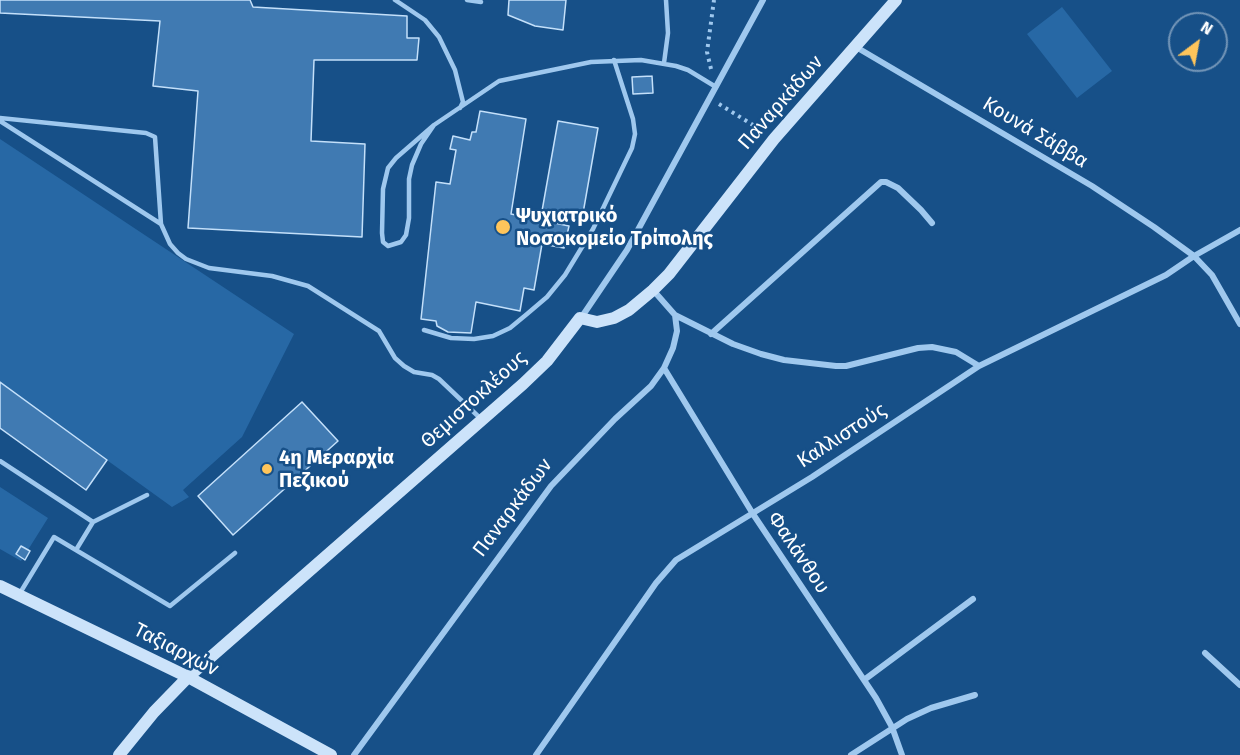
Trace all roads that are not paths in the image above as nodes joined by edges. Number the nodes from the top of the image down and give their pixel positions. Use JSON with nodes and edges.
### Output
{"nodes":[{"id":1,"x":395,"y":0,"type":"edge"},
{"id":2,"x":467,"y":0,"type":"edge"},
{"id":3,"x":666,"y":0,"type":"edge"},
{"id":4,"x":763,"y":0,"type":"edge"},
{"id":5,"x":896,"y":0,"type":"edge"},
{"id":6,"x":482,"y":2,"type":"dead end"},
{"id":7,"x":855,"y":46,"type":"junction"},
{"id":8,"x":614,"y":60,"type":"junction"},
{"id":9,"x":664,"y":63,"type":"junction"},
{"id":10,"x":716,"y":87,"type":"junction"},
{"id":11,"x":460,"y":108,"type":"junction"},
{"id":12,"x":0,"y":120,"type":"edge"},
{"id":13,"x":434,"y":125,"type":"junction"},
{"id":14,"x":932,"y":223,"type":"dead end"},
{"id":15,"x":161,"y":224,"type":"junction"},
{"id":16,"x":1240,"y":230,"type":"edge"},
{"id":17,"x":1194,"y":256,"type":"junction"},
{"id":18,"x":653,"y":290,"type":"junction"},
{"id":19,"x":675,"y":315,"type":"junction"},
{"id":20,"x":580,"y":318,"type":"junction"},
{"id":21,"x":1240,"y":324,"type":"edge"},
{"id":22,"x":424,"y":330,"type":"dead end"},
{"id":23,"x":711,"y":334,"type":"junction"},
{"id":24,"x":979,"y":366,"type":"junction"},
{"id":25,"x":664,"y":368,"type":"junction"},
{"id":26,"x":482,"y":420,"type":"junction"},
{"id":27,"x":0,"y":462,"type":"edge"},
{"id":28,"x":147,"y":495,"type":"dead end"},
{"id":29,"x":753,"y":514,"type":"junction"},
{"id":30,"x":93,"y":522,"type":"junction"},
{"id":31,"x":76,"y":550,"type":"junction"},
{"id":32,"x":235,"y":553,"type":"dead end"},
{"id":33,"x":0,"y":586,"type":"edge"},
{"id":34,"x":18,"y":595,"type":"junction"},
{"id":35,"x":973,"y":599,"type":"dead end"},
{"id":36,"x":1205,"y":653,"type":"dead end"},
{"id":37,"x":188,"y":677,"type":"junction"},
{"id":38,"x":864,"y":680,"type":"junction"},
{"id":39,"x":1240,"y":686,"type":"edge"},
{"id":40,"x":975,"y":695,"type":"dead end"},
{"id":41,"x":892,"y":727,"type":"junction"},
{"id":42,"x":119,"y":755,"type":"edge"},
{"id":43,"x":331,"y":755,"type":"edge"},
{"id":44,"x":354,"y":755,"type":"edge"},
{"id":45,"x":536,"y":755,"type":"edge"},
{"id":46,"x":851,"y":755,"type":"edge"},
{"id":47,"x":902,"y":755,"type":"edge"}],
"edges":[{"from":1,"to":11,"type":"lane"},
{"from":2,"to":6,"type":"lane"},
{"from":3,"to":9,"type":"lane"},
{"from":4,"to":10,"type":"street","name":"Θεμιστοκλέους"},
{"from":5,"to":7,"type":"street","name":"Παναρκάδων"},
{"from":7,"to":17,"type":"street","name":"Κουνά Σάββα"},
{"from":7,"to":18,"type":"street","name":"Παναρκάδων"},
{"from":8,"to":9,"type":"lane"},
{"from":8,"to":11,"type":"lane"},
{"from":8,"to":22,"type":"lane"},
{"from":9,"to":10,"type":"lane"},
{"from":10,"to":20,"type":"street","name":"Θεμιστοκλέους"},
{"from":11,"to":13,"type":"lane"},
{"from":12,"to":15,"type":"lane"},
{"from":12,"to":15,"type":"lane"},
{"from":13,"to":13,"type":"lane"},
{"from":14,"to":23,"type":"street"},
{"from":15,"to":26,"type":"lane"},
{"from":16,"to":17,"type":"street","name":"Καλλιστούς"},
{"from":17,"to":21,"type":"street","name":"Κουνά Σάββα"},
{"from":17,"to":24,"type":"street","name":"Καλλιστούς"},
{"from":18,"to":19,"type":"street"},
{"from":18,"to":20,"type":"street","name":"Παναρκάδων"},
{"from":19,"to":23,"type":"street"},
{"from":19,"to":25,"type":"street","name":"Παναρκάδων"},
{"from":20,"to":26,"type":"street","name":"Θεμιστοκλέους"},
{"from":23,"to":24,"type":"street"},
{"from":24,"to":29,"type":"street","name":"Καλλιστούς"},
{"from":25,"to":29,"type":"street","name":"Φαλάνθου"},
{"from":25,"to":44,"type":"street","name":"Παναρκάδων"},
{"from":26,"to":37,"type":"street","name":"Θεμιστοκλέους"},
{"from":27,"to":30,"type":"lane"},
{"from":28,"to":30,"type":"lane"},
{"from":29,"to":38,"type":"street","name":"Φαλάνθου"},
{"from":29,"to":45,"type":"street","name":"Καλλιστούς"},
{"from":30,"to":31,"type":"lane"},
{"from":31,"to":32,"type":"lane"},
{"from":31,"to":34,"type":"lane"},
{"from":33,"to":34,"type":"street","name":"Ταξιαρχών"},
{"from":34,"to":37,"type":"street","name":"Ταξιαρχών"},
{"from":35,"to":38,"type":"street"},
{"from":36,"to":39,"type":"street"},
{"from":37,"to":42,"type":"street","name":"Θεμιστοκλέους"},
{"from":37,"to":43,"type":"street","name":"Ταξιαρχών"},
{"from":38,"to":41,"type":"street","name":"Φαλάνθου"},
{"from":40,"to":41,"type":"street"},
{"from":41,"to":46,"type":"street"},
{"from":41,"to":47,"type":"street","name":"Φαλάνθου"}]}
